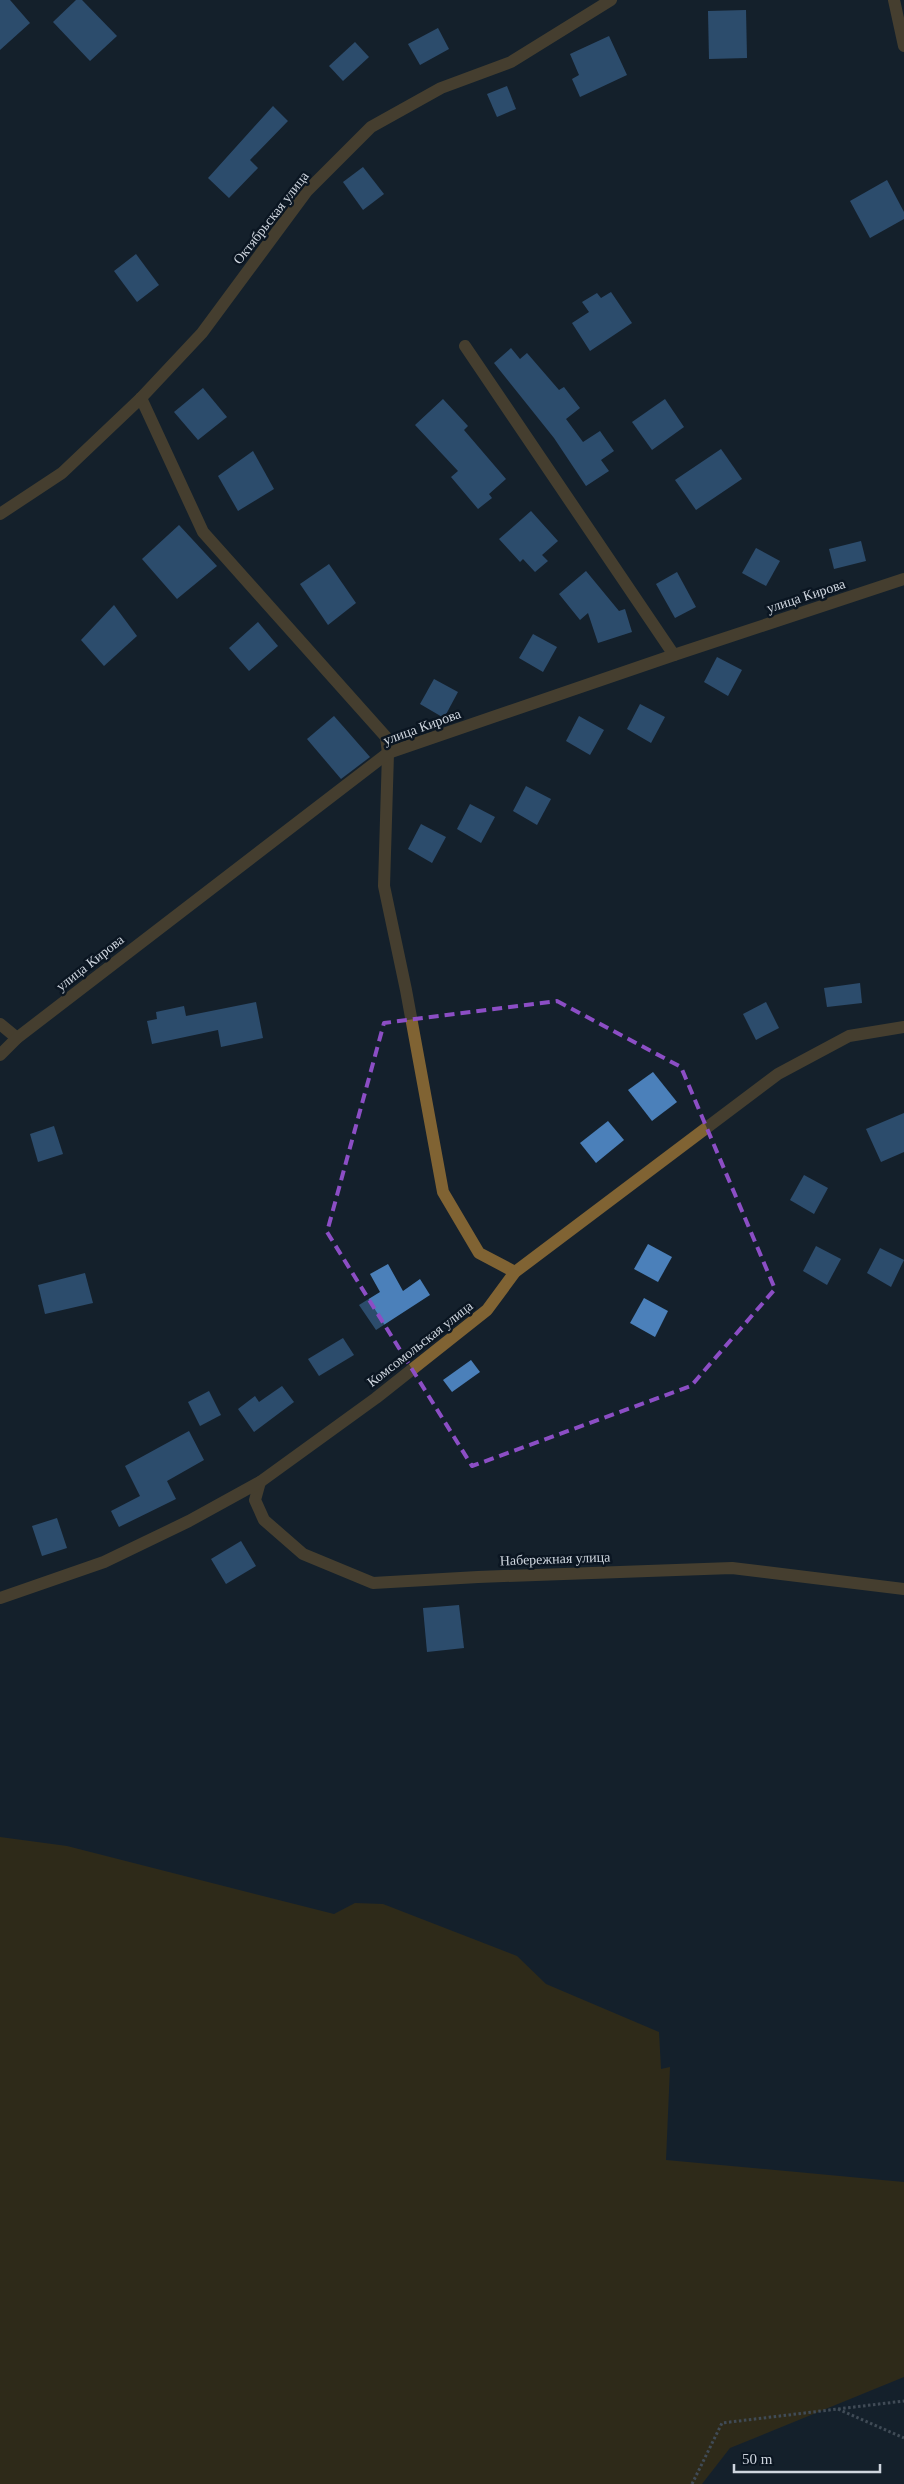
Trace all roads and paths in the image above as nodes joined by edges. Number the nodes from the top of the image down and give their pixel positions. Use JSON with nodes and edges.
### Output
{"nodes":[{"id":1,"x":611,"y":0,"type":"edge"},
{"id":2,"x":894,"y":0,"type":"edge"},
{"id":3,"x":904,"y":46,"type":"edge"},
{"id":4,"x":465,"y":346,"type":"dead end"},
{"id":5,"x":141,"y":398,"type":"junction"},
{"id":6,"x":0,"y":514,"type":"edge"},
{"id":7,"x":904,"y":579,"type":"edge"},
{"id":8,"x":674,"y":655,"type":"junction"},
{"id":9,"x":388,"y":753,"type":"junction"},
{"id":10,"x":0,"y":1024,"type":"edge"},
{"id":11,"x":904,"y":1027,"type":"edge"},
{"id":12,"x":17,"y":1038,"type":"junction"},
{"id":13,"x":0,"y":1055,"type":"edge"},
{"id":14,"x":515,"y":1272,"type":"junction"},
{"id":15,"x":260,"y":1482,"type":"junction"},
{"id":16,"x":904,"y":1588,"type":"edge"},
{"id":17,"x":0,"y":1598,"type":"edge"},
{"id":18,"x":904,"y":2401,"type":"edge"},
{"id":19,"x":838,"y":2409,"type":"junction"},
{"id":20,"x":904,"y":2438,"type":"edge"},
{"id":21,"x":692,"y":2484,"type":"edge"}],
"edges":[{"from":1,"to":5,"type":"street","name":"Октябрьская улица"},
{"from":2,"to":3,"type":"street"},
{"from":4,"to":8,"type":"street"},
{"from":5,"to":6,"type":"street","name":"Октябрьская улица"},
{"from":5,"to":9,"type":"street"},
{"from":7,"to":8,"type":"street","name":"улица Кирова"},
{"from":8,"to":9,"type":"street","name":"улица Кирова"},
{"from":9,"to":12,"type":"street","name":"улица Кирова"},
{"from":9,"to":14,"type":"street"},
{"from":10,"to":12,"type":"street"},
{"from":11,"to":14,"type":"street","name":"Комсомольская улица"},
{"from":12,"to":13,"type":"street","name":"улица Кирова"},
{"from":14,"to":15,"type":"street","name":"Комсомольская улица"},
{"from":15,"to":16,"type":"street","name":"Набережная улица"},
{"from":15,"to":17,"type":"street","name":"Комсомольская улица"},
{"from":18,"to":19,"type":"path"},
{"from":19,"to":20,"type":"path"},
{"from":19,"to":21,"type":"path"}]}
